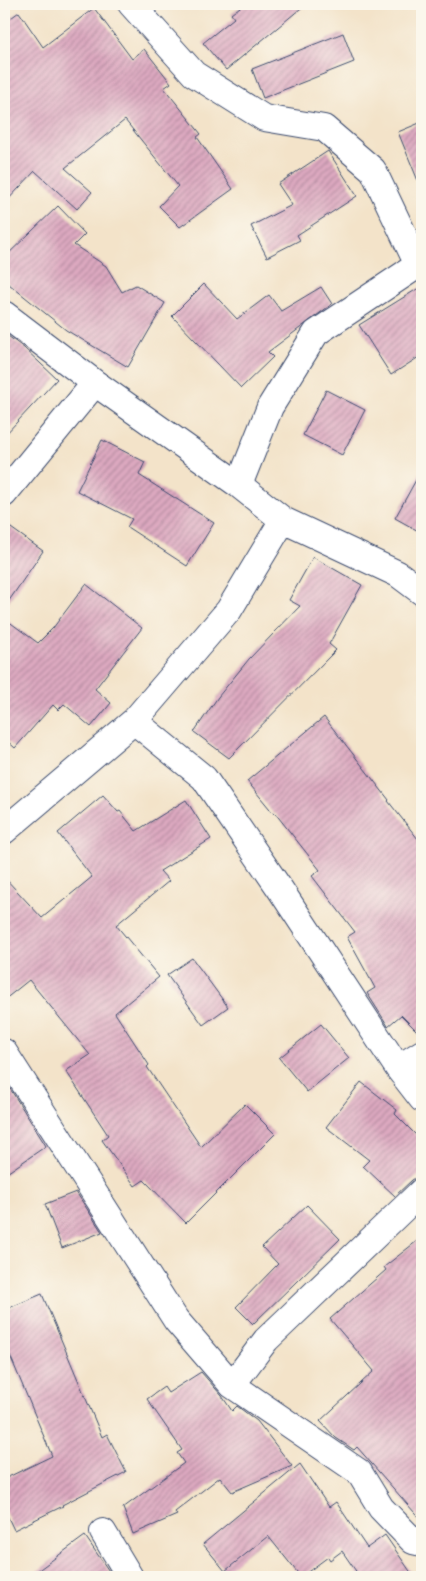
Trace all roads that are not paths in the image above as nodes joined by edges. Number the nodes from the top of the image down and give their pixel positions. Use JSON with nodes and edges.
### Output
{"nodes":[{"id":1,"x":131,"y":4,"type":"edge"},
{"id":2,"x":420,"y":265,"type":"edge"},
{"id":3,"x":4,"y":314,"type":"edge"},
{"id":4,"x":95,"y":384,"type":"junction"},
{"id":5,"x":239,"y":485,"type":"junction"},
{"id":6,"x":4,"y":494,"type":"edge"},
{"id":7,"x":283,"y":520,"type":"junction"},
{"id":8,"x":422,"y":592,"type":"edge"},
{"id":9,"x":134,"y":721,"type":"junction"},
{"id":10,"x":4,"y":831,"type":"edge"},
{"id":11,"x":4,"y":1052,"type":"edge"},
{"id":12,"x":422,"y":1053,"type":"edge"},
{"id":13,"x":398,"y":1068,"type":"junction"},
{"id":14,"x":422,"y":1099,"type":"edge"},
{"id":15,"x":422,"y":1191,"type":"edge"},
{"id":16,"x":232,"y":1385,"type":"junction"},
{"id":17,"x":104,"y":1532,"type":"dead end"},
{"id":18,"x":422,"y":1543,"type":"edge"},
{"id":19,"x":130,"y":1577,"type":"edge"}],
"edges":[{"from":1,"to":2,"type":"street"},
{"from":2,"to":5,"type":"street"},
{"from":3,"to":4,"type":"street"},
{"from":4,"to":5,"type":"street"},
{"from":4,"to":6,"type":"street"},
{"from":5,"to":7,"type":"street"},
{"from":7,"to":8,"type":"street"},
{"from":7,"to":9,"type":"street"},
{"from":9,"to":10,"type":"street"},
{"from":9,"to":13,"type":"street"},
{"from":11,"to":16,"type":"street"},
{"from":12,"to":13,"type":"street"},
{"from":13,"to":14,"type":"street"},
{"from":15,"to":16,"type":"street"},
{"from":16,"to":18,"type":"street"},
{"from":17,"to":19,"type":"street"}]}
